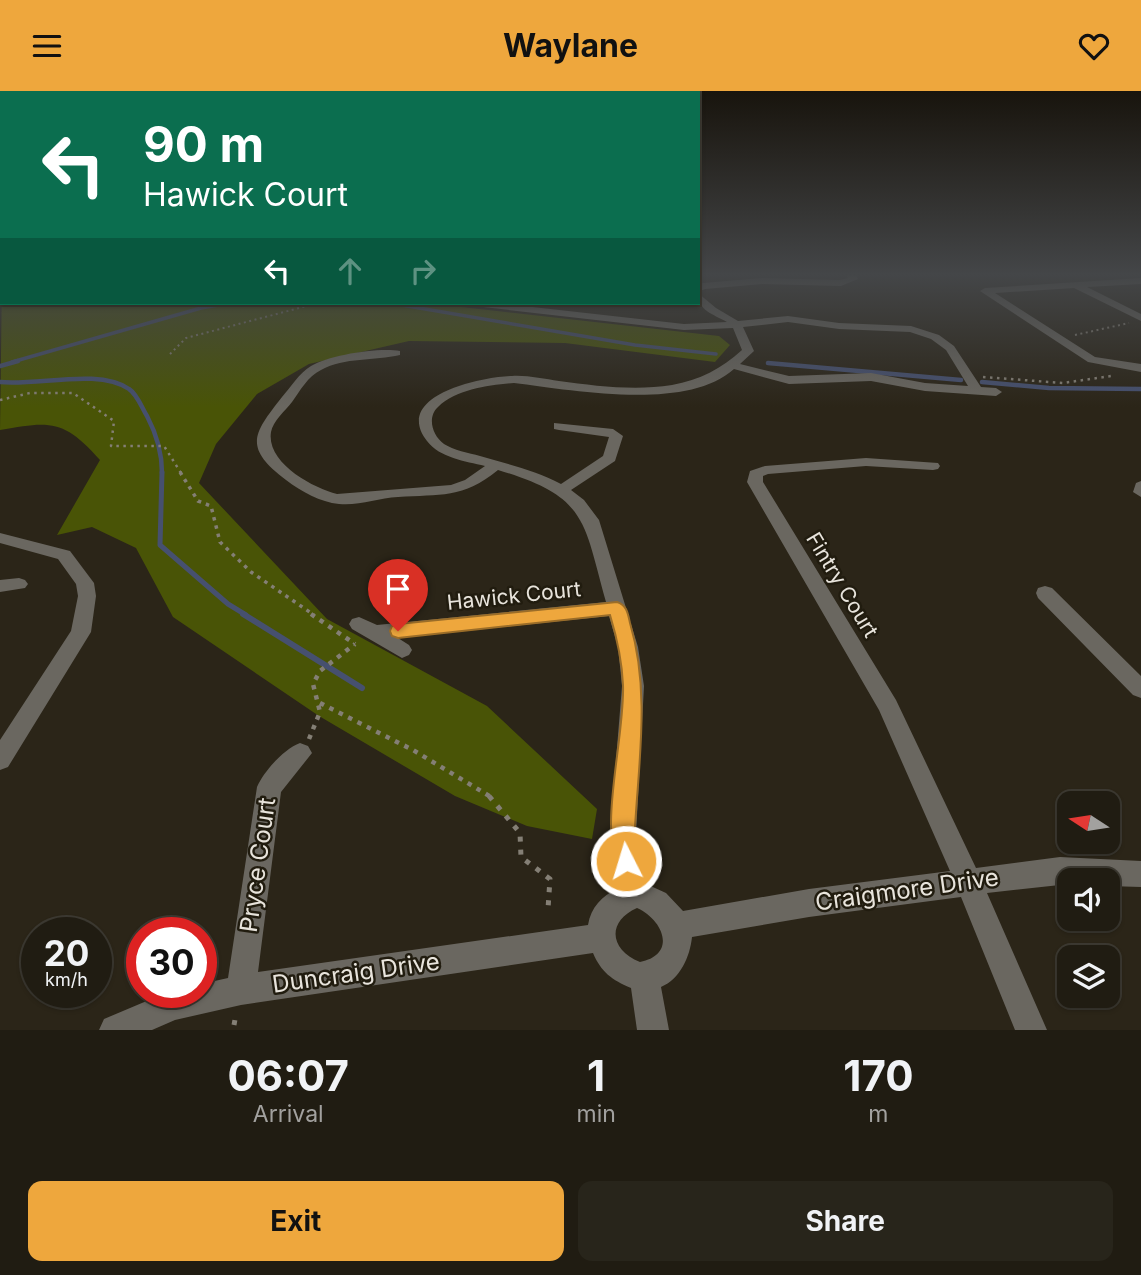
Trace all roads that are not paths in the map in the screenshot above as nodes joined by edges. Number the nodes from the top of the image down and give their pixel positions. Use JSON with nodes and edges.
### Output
{"nodes":[{"id":1,"x":612,"y":319,"type":"edge"},
{"id":2,"x":728,"y":319,"type":"edge"},
{"id":3,"x":1027,"y":319,"type":"edge"},
{"id":4,"x":737,"y":324,"type":"junction"},
{"id":5,"x":396,"y":353,"type":"dead end"},
{"id":6,"x":735,"y":366,"type":"junction"},
{"id":7,"x":1141,"y":367,"type":"edge"},
{"id":8,"x":977,"y":391,"type":"junction"},
{"id":9,"x":996,"y":392,"type":"dead end"},
{"id":10,"x":559,"y":426,"type":"dead end"},
{"id":11,"x":495,"y":466,"type":"junction"},
{"id":12,"x":933,"y":466,"type":"dead end"},
{"id":13,"x":1141,"y":486,"type":"edge"},
{"id":14,"x":562,"y":489,"type":"junction"},
{"id":15,"x":1141,"y":492,"type":"edge"},
{"id":16,"x":0,"y":538,"type":"edge"},
{"id":17,"x":1045,"y":593,"type":"dead end"},
{"id":18,"x":617,"y":608,"type":"junction"},
{"id":19,"x":402,"y":650,"type":"dead end"},
{"id":20,"x":1141,"y":689,"type":"edge"},
{"id":21,"x":300,"y":753,"type":"road end"},
{"id":22,"x":0,"y":759,"type":"edge"},
{"id":23,"x":1141,"y":874,"type":"edge"},
{"id":24,"x":968,"y":881,"type":"junction"},
{"id":25,"x":632,"y":895,"type":"junction"},
{"id":26,"x":675,"y":926,"type":"junction"},
{"id":27,"x":601,"y":937,"type":"junction"},
{"id":28,"x":644,"y":977,"type":"junction"},
{"id":29,"x":241,"y":990,"type":"junction"},
{"id":30,"x":115,"y":1030,"type":"edge"},
{"id":31,"x":653,"y":1030,"type":"edge"},
{"id":32,"x":1031,"y":1030,"type":"edge"}],
"edges":[{"from":1,"to":4,"type":"street"},
{"from":2,"to":4,"type":"street"},
{"from":3,"to":7,"type":"street"},
{"from":4,"to":6,"type":"street"},
{"from":4,"to":8,"type":"street"},
{"from":5,"to":11,"type":"street"},
{"from":6,"to":8,"type":"street"},
{"from":6,"to":11,"type":"street"},
{"from":8,"to":9,"type":"street"},
{"from":10,"to":14,"type":"street"},
{"from":11,"to":14,"type":"street"},
{"from":12,"to":24,"type":"street","name":"Fintry Court"},
{"from":13,"to":15,"type":"street"},
{"from":14,"to":18,"type":"street"},
{"from":16,"to":22,"type":"street"},
{"from":17,"to":20,"type":"street"},
{"from":18,"to":19,"type":"street","name":"Hawick Court"},
{"from":18,"to":25,"type":"street"},
{"from":21,"to":29,"type":"street","name":"Pryce Court"},
{"from":23,"to":24,"type":"street","name":"Craigmore Drive"},
{"from":24,"to":26,"type":"street","name":"Craigmore Drive"},
{"from":24,"to":32,"type":"street"},
{"from":25,"to":26,"type":"street"},
{"from":25,"to":27,"type":"street"},
{"from":26,"to":28,"type":"street"},
{"from":27,"to":28,"type":"street"},
{"from":27,"to":29,"type":"street","name":"Duncraig Drive"},
{"from":28,"to":31,"type":"street"},
{"from":29,"to":30,"type":"street","name":"Duncraig Drive"}]}
